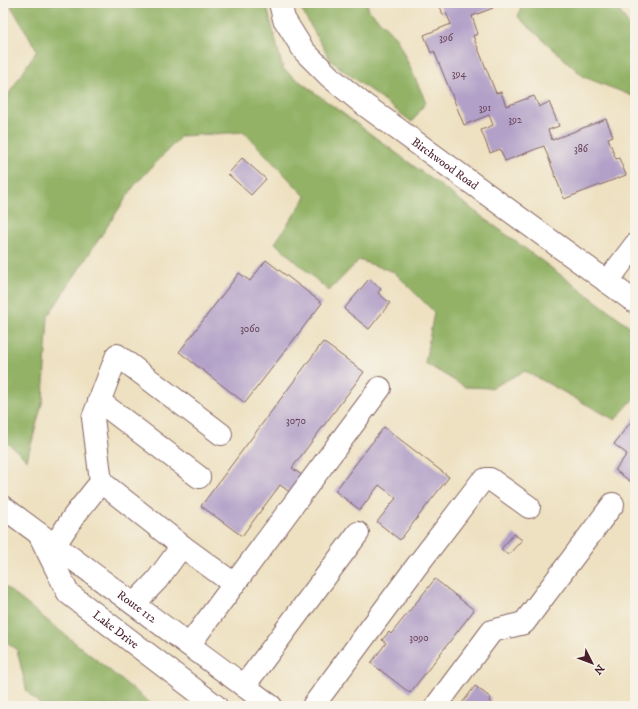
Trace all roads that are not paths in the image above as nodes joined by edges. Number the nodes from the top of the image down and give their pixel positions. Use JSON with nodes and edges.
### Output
{"nodes":[{"id":1,"x":280,"y":3,"type":"edge"},
{"id":2,"x":635,"y":245,"type":"edge"},
{"id":3,"x":607,"y":282,"type":"junction"},
{"id":4,"x":635,"y":302,"type":"edge"},
{"id":5,"x":380,"y":388,"type":"dead end"},
{"id":6,"x":99,"y":401,"type":"junction"},
{"id":7,"x":221,"y":434,"type":"dead end"},
{"id":8,"x":199,"y":477,"type":"dead end"},
{"id":9,"x":100,"y":482,"type":"junction"},
{"id":10,"x":613,"y":504,"type":"dead end"},
{"id":11,"x":3,"y":507,"type":"edge"},
{"id":12,"x":529,"y":507,"type":"dead end"},
{"id":13,"x":358,"y":533,"type":"dead end"},
{"id":14,"x":46,"y":540,"type":"junction"},
{"id":15,"x":182,"y":546,"type":"junction"},
{"id":16,"x":234,"y":584,"type":"junction"},
{"id":17,"x":134,"y":604,"type":"junction"},
{"id":18,"x":189,"y":645,"type":"junction"},
{"id":19,"x":244,"y":686,"type":"junction"},
{"id":20,"x":216,"y":706,"type":"edge"},
{"id":21,"x":271,"y":706,"type":"edge"},
{"id":22,"x":312,"y":706,"type":"edge"},
{"id":23,"x":436,"y":706,"type":"edge"}],
"edges":[{"from":1,"to":3,"type":"street","name":"Birchwood Road"},
{"from":2,"to":3,"type":"street"},
{"from":3,"to":4,"type":"street","name":"Birchwood Road"},
{"from":5,"to":16,"type":"street"},
{"from":6,"to":7,"type":"street"},
{"from":6,"to":8,"type":"street"},
{"from":6,"to":9,"type":"street"},
{"from":9,"to":14,"type":"street"},
{"from":9,"to":15,"type":"street"},
{"from":10,"to":23,"type":"street"},
{"from":11,"to":14,"type":"street","name":"Route 112"},
{"from":12,"to":22,"type":"street"},
{"from":13,"to":19,"type":"street"},
{"from":14,"to":17,"type":"street","name":"Route 112"},
{"from":14,"to":20,"type":"street","name":"Lake Drive"},
{"from":15,"to":16,"type":"street"},
{"from":15,"to":17,"type":"street"},
{"from":16,"to":18,"type":"street"},
{"from":17,"to":18,"type":"street","name":"Route 112"},
{"from":18,"to":19,"type":"street","name":"Route 112"},
{"from":19,"to":21,"type":"street","name":"Route 112"}]}
